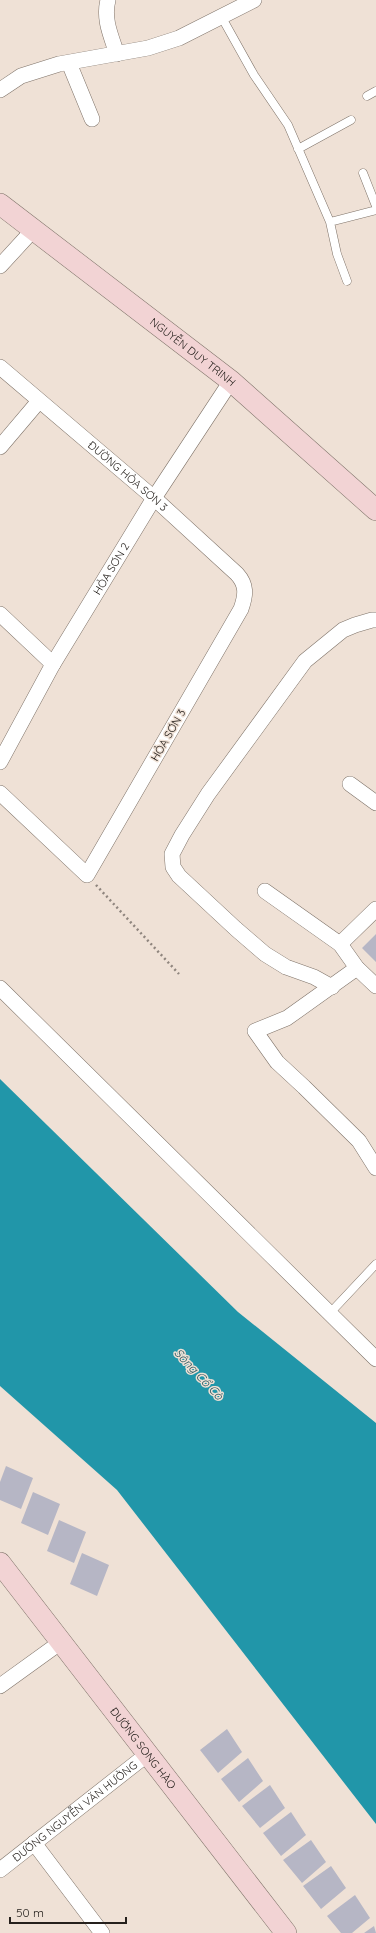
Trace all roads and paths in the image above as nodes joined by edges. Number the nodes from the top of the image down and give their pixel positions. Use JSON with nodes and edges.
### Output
{"nodes":[{"id":1,"x":108,"y":0,"type":"edge"},
{"id":2,"x":254,"y":0,"type":"edge"},
{"id":3,"x":221,"y":16,"type":"junction"},
{"id":4,"x":117,"y":54,"type":"junction"},
{"id":5,"x":69,"y":63,"type":"junction"},
{"id":6,"x":0,"y":90,"type":"edge"},
{"id":7,"x":376,"y":91,"type":"edge"},
{"id":8,"x":367,"y":96,"type":"dead end"},
{"id":9,"x":92,"y":119,"type":"dead end"},
{"id":10,"x":351,"y":120,"type":"dead end"},
{"id":11,"x":298,"y":149,"type":"junction"},
{"id":12,"x":363,"y":173,"type":"dead end"},
{"id":13,"x":0,"y":204,"type":"edge"},
{"id":14,"x":376,"y":206,"type":"edge"},
{"id":15,"x":376,"y":210,"type":"edge"},
{"id":16,"x":330,"y":222,"type":"junction"},
{"id":17,"x":34,"y":229,"type":"junction"},
{"id":18,"x":0,"y":266,"type":"edge"},
{"id":19,"x":347,"y":281,"type":"dead end"},
{"id":20,"x":0,"y":367,"type":"edge"},
{"id":21,"x":232,"y":381,"type":"junction"},
{"id":22,"x":39,"y":401,"type":"junction"},
{"id":23,"x":0,"y":447,"type":"edge"},
{"id":24,"x":154,"y":498,"type":"junction"},
{"id":25,"x":376,"y":510,"type":"edge"},
{"id":26,"x":246,"y":593,"type":"joint"},
{"id":27,"x":0,"y":614,"type":"edge"},
{"id":28,"x":376,"y":620,"type":"edge"},
{"id":29,"x":52,"y":664,"type":"junction"},
{"id":30,"x":0,"y":762,"type":"edge"},
{"id":31,"x":350,"y":784,"type":"dead end"},
{"id":32,"x":0,"y":793,"type":"edge"},
{"id":33,"x":376,"y":804,"type":"edge"},
{"id":34,"x":87,"y":875,"type":"junction"},
{"id":35,"x":266,"y":891,"type":"dead end"},
{"id":36,"x":376,"y":910,"type":"edge"},
{"id":37,"x":340,"y":944,"type":"junction"},
{"id":38,"x":357,"y":968,"type":"junction"},
{"id":39,"x":179,"y":974,"type":"dead end"},
{"id":40,"x":376,"y":986,"type":"edge"},
{"id":41,"x":332,"y":987,"type":"junction"},
{"id":42,"x":0,"y":988,"type":"edge"},
{"id":43,"x":376,"y":1168,"type":"edge"},
{"id":44,"x":376,"y":1264,"type":"edge"},
{"id":45,"x":330,"y":1313,"type":"junction"},
{"id":46,"x":376,"y":1359,"type":"edge"},
{"id":47,"x":0,"y":1563,"type":"edge"},
{"id":48,"x":61,"y":1642,"type":"junction"},
{"id":49,"x":0,"y":1686,"type":"edge"},
{"id":50,"x":149,"y":1753,"type":"junction"},
{"id":51,"x":34,"y":1843,"type":"junction"},
{"id":52,"x":0,"y":1870,"type":"edge"},
{"id":53,"x":102,"y":1933,"type":"edge"},
{"id":54,"x":286,"y":1933,"type":"edge"}],
"edges":[{"from":1,"to":4,"type":"street"},
{"from":2,"to":3,"type":"street"},
{"from":3,"to":4,"type":"street"},
{"from":3,"to":11,"type":"lane"},
{"from":4,"to":5,"type":"street"},
{"from":5,"to":6,"type":"street"},
{"from":5,"to":9,"type":"street"},
{"from":7,"to":8,"type":"lane"},
{"from":10,"to":11,"type":"lane"},
{"from":11,"to":16,"type":"lane"},
{"from":12,"to":14,"type":"lane"},
{"from":13,"to":17,"type":"street","name":"NGUYỄN DUY TRINH"},
{"from":15,"to":16,"type":"lane"},
{"from":16,"to":19,"type":"lane"},
{"from":17,"to":18,"type":"street"},
{"from":17,"to":21,"type":"street","name":"NGUYỄN DUY TRINH"},
{"from":20,"to":22,"type":"street","name":"ĐƯỜNG HỎA SƠN 3"},
{"from":21,"to":24,"type":"street","name":"HỎA SƠN 2"},
{"from":21,"to":25,"type":"street","name":"NGUYỄN DUY TRINH"},
{"from":22,"to":23,"type":"street"},
{"from":22,"to":24,"type":"street","name":"ĐƯỜNG HỎA SƠN 3"},
{"from":24,"to":26,"type":"street","name":"ĐƯỜNG HỎA SƠN 3"},
{"from":24,"to":29,"type":"street","name":"HỎA SƠN 2"},
{"from":26,"to":34,"type":"street","name":"HỎA SƠN 3"},
{"from":27,"to":29,"type":"street"},
{"from":28,"to":41,"type":"street"},
{"from":29,"to":30,"type":"street","name":"HỎA SƠN 2"},
{"from":31,"to":33,"type":"street"},
{"from":32,"to":34,"type":"street"},
{"from":34,"to":39,"type":"path"},
{"from":35,"to":37,"type":"street"},
{"from":36,"to":37,"type":"street"},
{"from":37,"to":38,"type":"street"},
{"from":38,"to":40,"type":"street"},
{"from":38,"to":41,"type":"street"},
{"from":41,"to":43,"type":"street"},
{"from":42,"to":45,"type":"street"},
{"from":44,"to":45,"type":"lane"},
{"from":45,"to":46,"type":"street"},
{"from":47,"to":48,"type":"street","name":"ĐƯỜNG SONG HÀO"},
{"from":48,"to":49,"type":"street"},
{"from":48,"to":50,"type":"street","name":"ĐƯỜNG SONG HÀO"},
{"from":50,"to":51,"type":"street","name":"ĐƯỜNG NGUYỄN VĂN HƯỞNG"},
{"from":50,"to":54,"type":"street","name":"ĐƯỜNG SONG HÀO"},
{"from":51,"to":52,"type":"street","name":"ĐƯỜNG NGUYỄN VĂN HƯỞNG"},
{"from":51,"to":53,"type":"street"}]}
